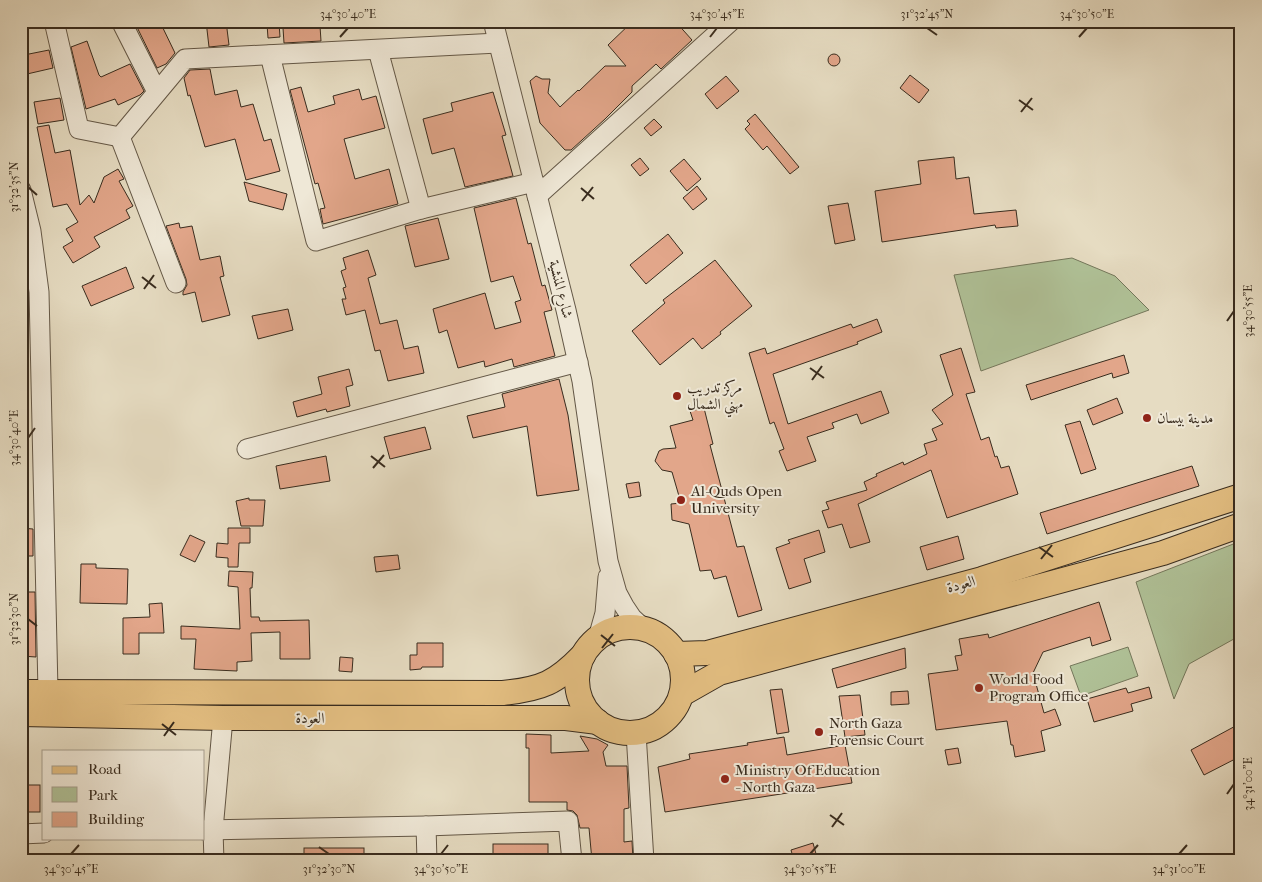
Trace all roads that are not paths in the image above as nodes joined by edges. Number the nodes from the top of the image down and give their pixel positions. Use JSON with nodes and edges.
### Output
{"nodes":[{"id":1,"x":54,"y":21,"type":"edge"},
{"id":2,"x":122,"y":21,"type":"edge"},
{"id":3,"x":493,"y":21,"type":"edge"},
{"id":4,"x":731,"y":21,"type":"edge"},
{"id":5,"x":498,"y":43,"type":"junction"},
{"id":6,"x":378,"y":50,"type":"junction"},
{"id":7,"x":270,"y":55,"type":"junction"},
{"id":8,"x":157,"y":92,"type":"junction"},
{"id":9,"x":120,"y":137,"type":"junction"},
{"id":10,"x":536,"y":189,"type":"junction"},
{"id":11,"x":21,"y":190,"type":"edge"},
{"id":12,"x":421,"y":209,"type":"junction"},
{"id":13,"x":176,"y":283,"type":"dead end"},
{"id":14,"x":578,"y":362,"type":"junction"},
{"id":15,"x":247,"y":449,"type":"dead end"},
{"id":16,"x":1241,"y":496,"type":"edge"},
{"id":17,"x":1241,"y":525,"type":"edge"},
{"id":18,"x":608,"y":561,"type":"junction"},
{"id":19,"x":644,"y":629,"type":"junction"},
{"id":20,"x":591,"y":646,"type":"junction"},
{"id":21,"x":676,"y":654,"type":"junction"},
{"id":22,"x":48,"y":691,"type":"junction"},
{"id":23,"x":21,"y":692,"type":"edge"},
{"id":24,"x":682,"y":694,"type":"junction"},
{"id":25,"x":21,"y":714,"type":"edge"},
{"id":26,"x":223,"y":718,"type":"junction"},
{"id":27,"x":598,"y":722,"type":"junction"},
{"id":28,"x":636,"y":733,"type":"junction"},
{"id":29,"x":426,"y":826,"type":"junction"},
{"id":30,"x":208,"y":830,"type":"edge"},
{"id":31,"x":42,"y":833,"type":"edge"},
{"id":32,"x":21,"y":834,"type":"edge"},
{"id":33,"x":214,"y":861,"type":"edge"},
{"id":34,"x":427,"y":861,"type":"edge"},
{"id":35,"x":572,"y":861,"type":"edge"},
{"id":36,"x":644,"y":861,"type":"edge"}],
"edges":[{"from":1,"to":9,"type":"street"},
{"from":2,"to":8,"type":"street"},
{"from":3,"to":5,"type":"street","name":"شارع المنشية"},
{"from":4,"to":10,"type":"street"},
{"from":5,"to":6,"type":"street"},
{"from":5,"to":10,"type":"street","name":"شارع المنشية"},
{"from":6,"to":7,"type":"street"},
{"from":6,"to":12,"type":"street"},
{"from":7,"to":8,"type":"street"},
{"from":7,"to":12,"type":"street"},
{"from":8,"to":9,"type":"street"},
{"from":9,"to":13,"type":"street"},
{"from":10,"to":12,"type":"street"},
{"from":10,"to":14,"type":"street","name":"شارع المنشية"},
{"from":11,"to":22,"type":"street"},
{"from":14,"to":15,"type":"street"},
{"from":14,"to":18,"type":"street","name":"شارع المنشية"},
{"from":16,"to":21,"type":"main road","name":"العودة"},
{"from":17,"to":24,"type":"main road","name":"العودة"},
{"from":18,"to":19,"type":"street","name":"شارع المنشية"},
{"from":18,"to":20,"type":"street","name":"شارع المنشية"},
{"from":19,"to":20,"type":"main road"},
{"from":19,"to":21,"type":"main road"},
{"from":20,"to":22,"type":"main road","name":"العودة"},
{"from":20,"to":27,"type":"main road"},
{"from":21,"to":24,"type":"main road"},
{"from":22,"to":23,"type":"main road","name":"العودة"},
{"from":24,"to":28,"type":"main road"},
{"from":25,"to":26,"type":"main road","name":"العودة"},
{"from":26,"to":27,"type":"main road","name":"العودة"},
{"from":26,"to":30,"type":"street"},
{"from":27,"to":28,"type":"main road"},
{"from":28,"to":36,"type":"street"},
{"from":29,"to":30,"type":"street"},
{"from":29,"to":34,"type":"street"},
{"from":29,"to":35,"type":"street"},
{"from":30,"to":33,"type":"street"},
{"from":31,"to":32,"type":"street"}]}
